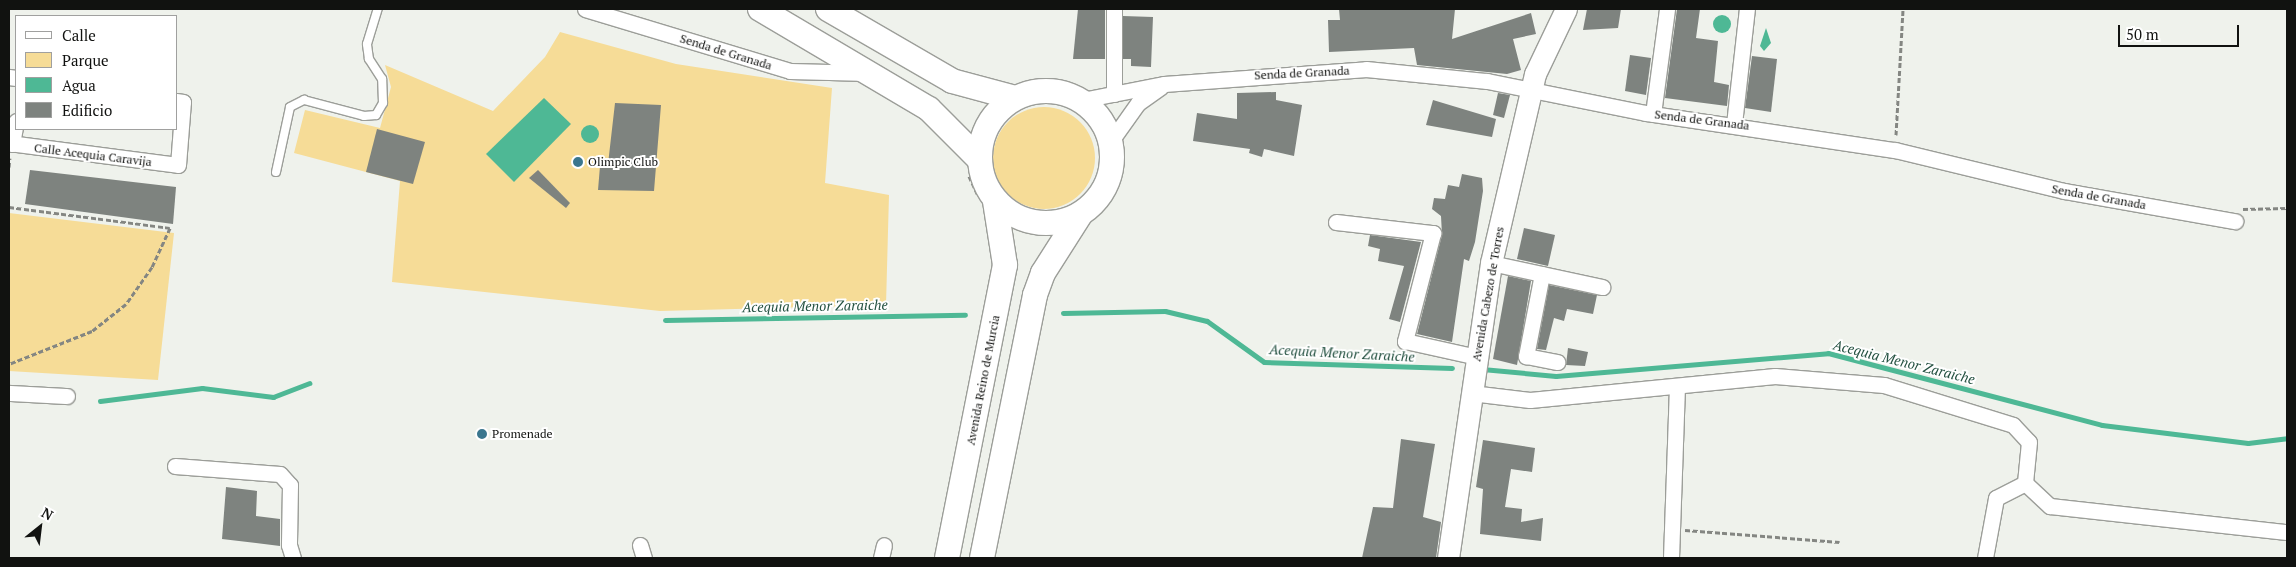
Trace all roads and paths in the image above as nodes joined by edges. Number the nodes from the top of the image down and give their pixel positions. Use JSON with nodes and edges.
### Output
{"nodes":[{"id":1,"x":378,"y":9,"type":"edge"},
{"id":2,"x":585,"y":9,"type":"edge"},
{"id":3,"x":760,"y":9,"type":"edge"},
{"id":4,"x":828,"y":9,"type":"edge"},
{"id":5,"x":1114,"y":9,"type":"edge"},
{"id":6,"x":1566,"y":9,"type":"edge"},
{"id":7,"x":1667,"y":9,"type":"edge"},
{"id":8,"x":1747,"y":9,"type":"edge"},
{"id":9,"x":1903,"y":9,"type":"edge"},
{"id":10,"x":870,"y":73,"type":"junction"},
{"id":11,"x":1164,"y":84,"type":"junction"},
{"id":12,"x":1531,"y":91,"type":"junction"},
{"id":13,"x":1114,"y":94,"type":"junction"},
{"id":14,"x":1015,"y":98,"type":"junction"},
{"id":15,"x":1082,"y":100,"type":"junction"},
{"id":16,"x":178,"y":102,"type":"edge"},
{"id":17,"x":1653,"y":114,"type":"junction"},
{"id":18,"x":1734,"y":124,"type":"junction"},
{"id":19,"x":15,"y":125,"type":"edge"},
{"id":20,"x":1112,"y":141,"type":"junction"},
{"id":21,"x":10,"y":144,"type":"edge"},
{"id":22,"x":1893,"y":150,"type":"junction"},
{"id":23,"x":971,"y":162,"type":"junction"},
{"id":24,"x":276,"y":172,"type":"dead end"},
{"id":25,"x":988,"y":200,"type":"junction"},
{"id":26,"x":9,"y":207,"type":"edge"},
{"id":27,"x":2287,"y":208,"type":"edge"},
{"id":28,"x":1080,"y":216,"type":"junction"},
{"id":29,"x":2228,"y":220,"type":"joint"},
{"id":30,"x":1336,"y":222,"type":"dead end"},
{"id":31,"x":1491,"y":263,"type":"junction"},
{"id":32,"x":1542,"y":274,"type":"junction"},
{"id":33,"x":1602,"y":288,"type":"dead end"},
{"id":34,"x":1477,"y":357,"type":"junction"},
{"id":35,"x":1557,"y":362,"type":"dead end"},
{"id":36,"x":9,"y":364,"type":"edge"},
{"id":37,"x":1677,"y":386,"type":"junction"},
{"id":38,"x":9,"y":393,"type":"edge"},
{"id":39,"x":1472,"y":393,"type":"junction"},
{"id":40,"x":66,"y":396,"type":"dead end"},
{"id":41,"x":175,"y":466,"type":"dead end"},
{"id":42,"x":2026,"y":483,"type":"junction"},
{"id":43,"x":1672,"y":529,"type":"junction"},
{"id":44,"x":2287,"y":532,"type":"edge"},
{"id":45,"x":1840,"y":542,"type":"dead end"},
{"id":46,"x":293,"y":558,"type":"edge"},
{"id":47,"x":947,"y":558,"type":"edge"},
{"id":48,"x":982,"y":558,"type":"edge"},
{"id":49,"x":1448,"y":558,"type":"edge"},
{"id":50,"x":1671,"y":558,"type":"edge"},
{"id":51,"x":1984,"y":558,"type":"edge"}],
"edges":[{"from":1,"to":24,"type":"lane"},
{"from":2,"to":10,"type":"street","name":"Senda de Granada"},
{"from":3,"to":10,"type":"main road"},
{"from":4,"to":14,"type":"main road"},
{"from":5,"to":13,"type":"street"},
{"from":6,"to":12,"type":"street","name":"Avenida Cabezo de Torres"},
{"from":7,"to":17,"type":"street"},
{"from":8,"to":18,"type":"street"},
{"from":9,"to":22,"type":"path"},
{"from":10,"to":23,"type":"main road"},
{"from":11,"to":12,"type":"street","name":"Senda de Granada"},
{"from":11,"to":13,"type":"street","name":"Senda de Granada"},
{"from":11,"to":20,"type":"street"},
{"from":12,"to":17,"type":"street","name":"Senda de Granada"},
{"from":12,"to":31,"type":"street","name":"Avenida Cabezo de Torres"},
{"from":13,"to":15,"type":"street","name":"Senda de Granada"},
{"from":14,"to":15,"type":"main road"},
{"from":14,"to":23,"type":"main road"},
{"from":15,"to":20,"type":"main road"},
{"from":16,"to":21,"type":"street","name":"Calle Acequia Caravija"},
{"from":17,"to":18,"type":"street","name":"Senda de Granada"},
{"from":18,"to":22,"type":"street","name":"Senda de Granada"},
{"from":19,"to":21,"type":"street"},
{"from":20,"to":28,"type":"main road"},
{"from":22,"to":29,"type":"street","name":"Senda de Granada"},
{"from":23,"to":25,"type":"path"},
{"from":23,"to":25,"type":"main road"},
{"from":25,"to":28,"type":"main road"},
{"from":25,"to":47,"type":"main road","name":"Avenida Reino de Murcia"},
{"from":26,"to":36,"type":"path"},
{"from":27,"to":29,"type":"path"},
{"from":28,"to":48,"type":"main road"},
{"from":30,"to":34,"type":"street"},
{"from":31,"to":32,"type":"street"},
{"from":31,"to":34,"type":"street","name":"Avenida Cabezo de Torres"},
{"from":32,"to":33,"type":"street"},
{"from":32,"to":35,"type":"street"},
{"from":34,"to":39,"type":"street","name":"Avenida Cabezo de Torres"},
{"from":37,"to":39,"type":"street"},
{"from":37,"to":42,"type":"street"},
{"from":37,"to":43,"type":"street"},
{"from":38,"to":40,"type":"street"},
{"from":39,"to":49,"type":"street","name":"Avenida Cabezo de Torres"},
{"from":41,"to":46,"type":"street"},
{"from":42,"to":44,"type":"street"},
{"from":42,"to":51,"type":"street"},
{"from":43,"to":45,"type":"path"},
{"from":43,"to":50,"type":"street"}]}
